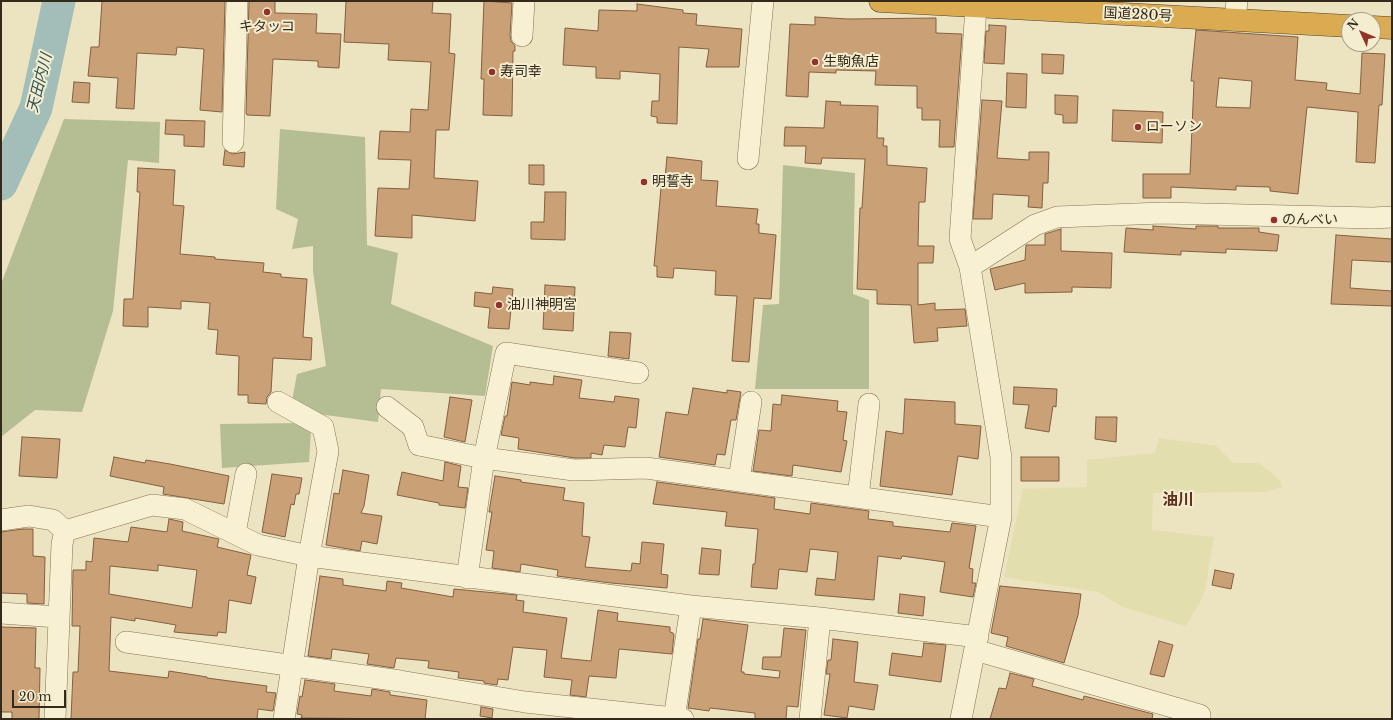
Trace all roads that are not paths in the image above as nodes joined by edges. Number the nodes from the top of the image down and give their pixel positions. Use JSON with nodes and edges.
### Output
{"nodes":[{"id":1,"x":237,"y":1,"type":"edge"},
{"id":2,"x":524,"y":1,"type":"edge"},
{"id":3,"x":763,"y":1,"type":"edge"},
{"id":4,"x":880,"y":1,"type":"edge"},
{"id":5,"x":909,"y":2,"type":"edge"},
{"id":6,"x":1039,"y":5,"type":"edge"},
{"id":7,"x":976,"y":7,"type":"junction"},
{"id":8,"x":1236,"y":11,"type":"edge"},
{"id":9,"x":1341,"y":25,"type":"edge"},
{"id":10,"x":1381,"y":27,"type":"edge"},
{"id":11,"x":1392,"y":28,"type":"edge"},
{"id":12,"x":522,"y":36,"type":"dead end"},
{"id":13,"x":233,"y":142,"type":"dead end"},
{"id":14,"x":748,"y":159,"type":"dead end"},
{"id":15,"x":1392,"y":217,"type":"edge"},
{"id":16,"x":970,"y":267,"type":"junction"},
{"id":17,"x":638,"y":373,"type":"dead end"},
{"id":18,"x":278,"y":402,"type":"dead end"},
{"id":19,"x":752,"y":402,"type":"dead end"},
{"id":20,"x":869,"y":404,"type":"dead end"},
{"id":21,"x":387,"y":407,"type":"dead end"},
{"id":22,"x":484,"y":458,"type":"junction"},
{"id":23,"x":246,"y":474,"type":"dead end"},
{"id":24,"x":739,"y":480,"type":"junction"},
{"id":25,"x":858,"y":497,"type":"junction"},
{"id":26,"x":1002,"y":517,"type":"junction"},
{"id":27,"x":1,"y":520,"type":"edge"},
{"id":28,"x":65,"y":531,"type":"junction"},
{"id":29,"x":235,"y":533,"type":"junction"},
{"id":30,"x":309,"y":556,"type":"junction"},
{"id":31,"x":467,"y":578,"type":"junction"},
{"id":32,"x":691,"y":606,"type":"junction"},
{"id":33,"x":1,"y":614,"type":"edge"},
{"id":34,"x":58,"y":617,"type":"junction"},
{"id":35,"x":820,"y":618,"type":"junction"},
{"id":36,"x":126,"y":642,"type":"dead end"},
{"id":37,"x":977,"y":644,"type":"junction"},
{"id":38,"x":293,"y":667,"type":"junction"},
{"id":39,"x":1200,"y":715,"type":"dead end"},
{"id":40,"x":55,"y":719,"type":"edge"},
{"id":41,"x":284,"y":719,"type":"edge"},
{"id":42,"x":677,"y":719,"type":"edge"},
{"id":43,"x":810,"y":719,"type":"edge"},
{"id":44,"x":961,"y":719,"type":"edge"}],
"edges":[{"from":1,"to":13,"type":"street"},
{"from":2,"to":12,"type":"street"},
{"from":3,"to":14,"type":"street"},
{"from":4,"to":5,"type":"highway","name":"国道280号"},
{"from":5,"to":7,"type":"highway","name":"国道280号"},
{"from":6,"to":7,"type":"highway","name":"国道280号"},
{"from":6,"to":8,"type":"highway","name":"国道280号"},
{"from":7,"to":16,"type":"street"},
{"from":8,"to":9,"type":"highway","name":"国道280号"},
{"from":10,"to":11,"type":"highway"},
{"from":15,"to":16,"type":"street"},
{"from":16,"to":26,"type":"street"},
{"from":17,"to":22,"type":"street"},
{"from":18,"to":30,"type":"street"},
{"from":19,"to":24,"type":"street"},
{"from":20,"to":25,"type":"street"},
{"from":21,"to":22,"type":"street"},
{"from":22,"to":24,"type":"street"},
{"from":22,"to":31,"type":"street"},
{"from":23,"to":29,"type":"street"},
{"from":24,"to":25,"type":"street"},
{"from":25,"to":26,"type":"street"},
{"from":26,"to":37,"type":"street"},
{"from":27,"to":28,"type":"street"},
{"from":28,"to":29,"type":"street"},
{"from":28,"to":34,"type":"street"},
{"from":29,"to":30,"type":"street"},
{"from":30,"to":31,"type":"street"},
{"from":30,"to":38,"type":"street"},
{"from":31,"to":32,"type":"street"},
{"from":32,"to":35,"type":"street"},
{"from":32,"to":42,"type":"street"},
{"from":33,"to":34,"type":"street"},
{"from":34,"to":40,"type":"street"},
{"from":35,"to":37,"type":"street"},
{"from":35,"to":43,"type":"street"},
{"from":36,"to":38,"type":"street"},
{"from":37,"to":39,"type":"street"},
{"from":37,"to":44,"type":"street"},
{"from":38,"to":41,"type":"street"},
{"from":38,"to":42,"type":"street"}]}
